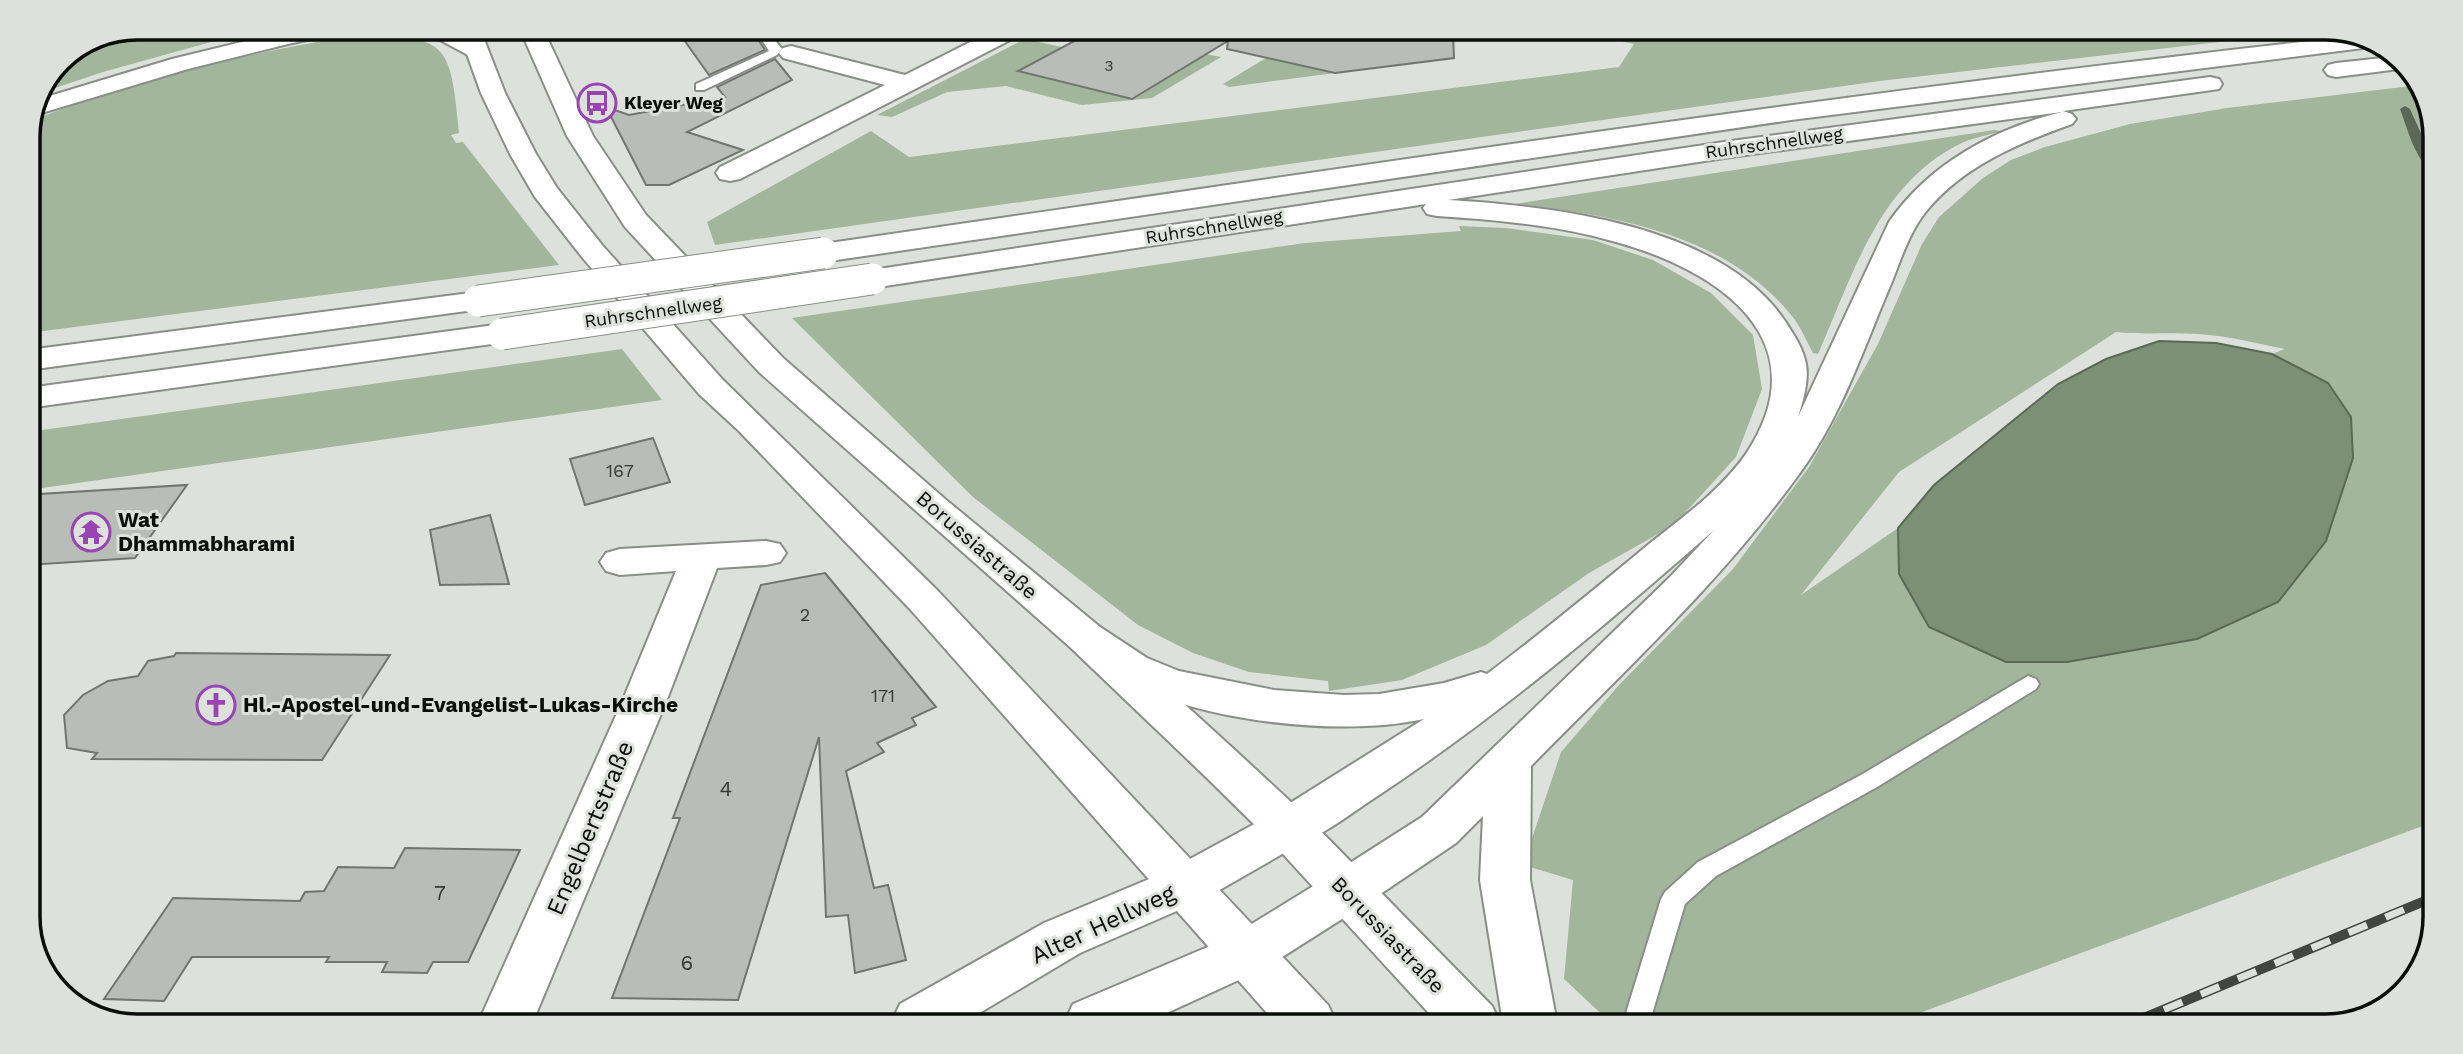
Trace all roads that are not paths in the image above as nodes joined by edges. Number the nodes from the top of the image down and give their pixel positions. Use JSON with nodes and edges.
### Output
{"nodes":[{"id":1,"x":235,"y":40,"type":"edge"},
{"id":2,"x":278,"y":40,"type":"edge"},
{"id":3,"x":472,"y":40,"type":"edge"},
{"id":4,"x":541,"y":40,"type":"edge"},
{"id":5,"x":769,"y":40,"type":"edge"},
{"id":6,"x":992,"y":40,"type":"edge"},
{"id":7,"x":2349,"y":43,"type":"edge"},
{"id":8,"x":791,"y":54,"type":"dead end"},
{"id":9,"x":2389,"y":64,"type":"edge"},
{"id":10,"x":2309,"y":73,"type":"dead end"},
{"id":11,"x":908,"y":83,"type":"junction"},
{"id":12,"x":700,"y":88,"type":"dead end"},
{"id":13,"x":51,"y":94,"type":"edge"},
{"id":14,"x":46,"y":105,"type":"edge"},
{"id":15,"x":730,"y":173,"type":"dead end"},
{"id":16,"x":1275,"y":217,"type":"junction"},
{"id":17,"x":40,"y":358,"type":"edge"},
{"id":18,"x":40,"y":396,"type":"edge"},
{"id":19,"x":766,"y":553,"type":"dead end"},
{"id":20,"x":702,"y":557,"type":"junction"},
{"id":21,"x":620,"y":562,"type":"dead end"},
{"id":22,"x":1085,"y":637,"type":"junction"},
{"id":23,"x":1515,"y":674,"type":"junction"},
{"id":24,"x":2028,"y":684,"type":"dead end"},
{"id":25,"x":1508,"y":761,"type":"junction"},
{"id":26,"x":1288,"y":828,"type":"junction"},
{"id":27,"x":1184,"y":886,"type":"junction"},
{"id":28,"x":1346,"y":891,"type":"junction"},
{"id":29,"x":1247,"y":953,"type":"junction"},
{"id":30,"x":509,"y":1014,"type":"edge"},
{"id":31,"x":931,"y":1014,"type":"edge"},
{"id":32,"x":1108,"y":1014,"type":"edge"},
{"id":33,"x":1302,"y":1014,"type":"edge"},
{"id":34,"x":1464,"y":1014,"type":"edge"},
{"id":35,"x":1528,"y":1014,"type":"edge"},
{"id":36,"x":1639,"y":1014,"type":"edge"}],
"edges":[{"from":1,"to":13,"type":"main road"},
{"from":2,"to":14,"type":"main road"},
{"from":3,"to":27,"type":"main road"},
{"from":4,"to":22,"type":"main road","name":"Borussiastraße"},
{"from":5,"to":12,"type":"lane"},
{"from":6,"to":11,"type":"main road"},
{"from":7,"to":17,"type":"main road","name":"Ruhrschnellweg","bridge":true},
{"from":8,"to":11,"type":"main road"},
{"from":9,"to":10,"type":"main road"},
{"from":11,"to":15,"type":"main road"},
{"from":16,"to":18,"type":"main road","name":"Ruhrschnellweg","bridge":true},
{"from":16,"to":23,"type":"main road"},
{"from":16,"to":25,"type":"main road","name":"Ruhrschnellweg"},
{"from":19,"to":20,"type":"main road"},
{"from":20,"to":21,"type":"main road"},
{"from":20,"to":30,"type":"main road","name":"Engelbertstraße"},
{"from":22,"to":23,"type":"main road"},
{"from":22,"to":26,"type":"main road","name":"Borussiastraße"},
{"from":23,"to":26,"type":"main road","name":"Alter Hellweg"},
{"from":24,"to":36,"type":"lane"},
{"from":25,"to":28,"type":"main road"},
{"from":25,"to":35,"type":"main road"},
{"from":26,"to":27,"type":"main road","name":"Alter Hellweg"},
{"from":26,"to":28,"type":"main road","name":"Borussiastraße"},
{"from":27,"to":29,"type":"main road"},
{"from":27,"to":31,"type":"main road","name":"Alter Hellweg"},
{"from":28,"to":29,"type":"main road"},
{"from":28,"to":34,"type":"main road","name":"Borussiastraße"},
{"from":29,"to":32,"type":"main road"},
{"from":29,"to":33,"type":"main road"}]}
